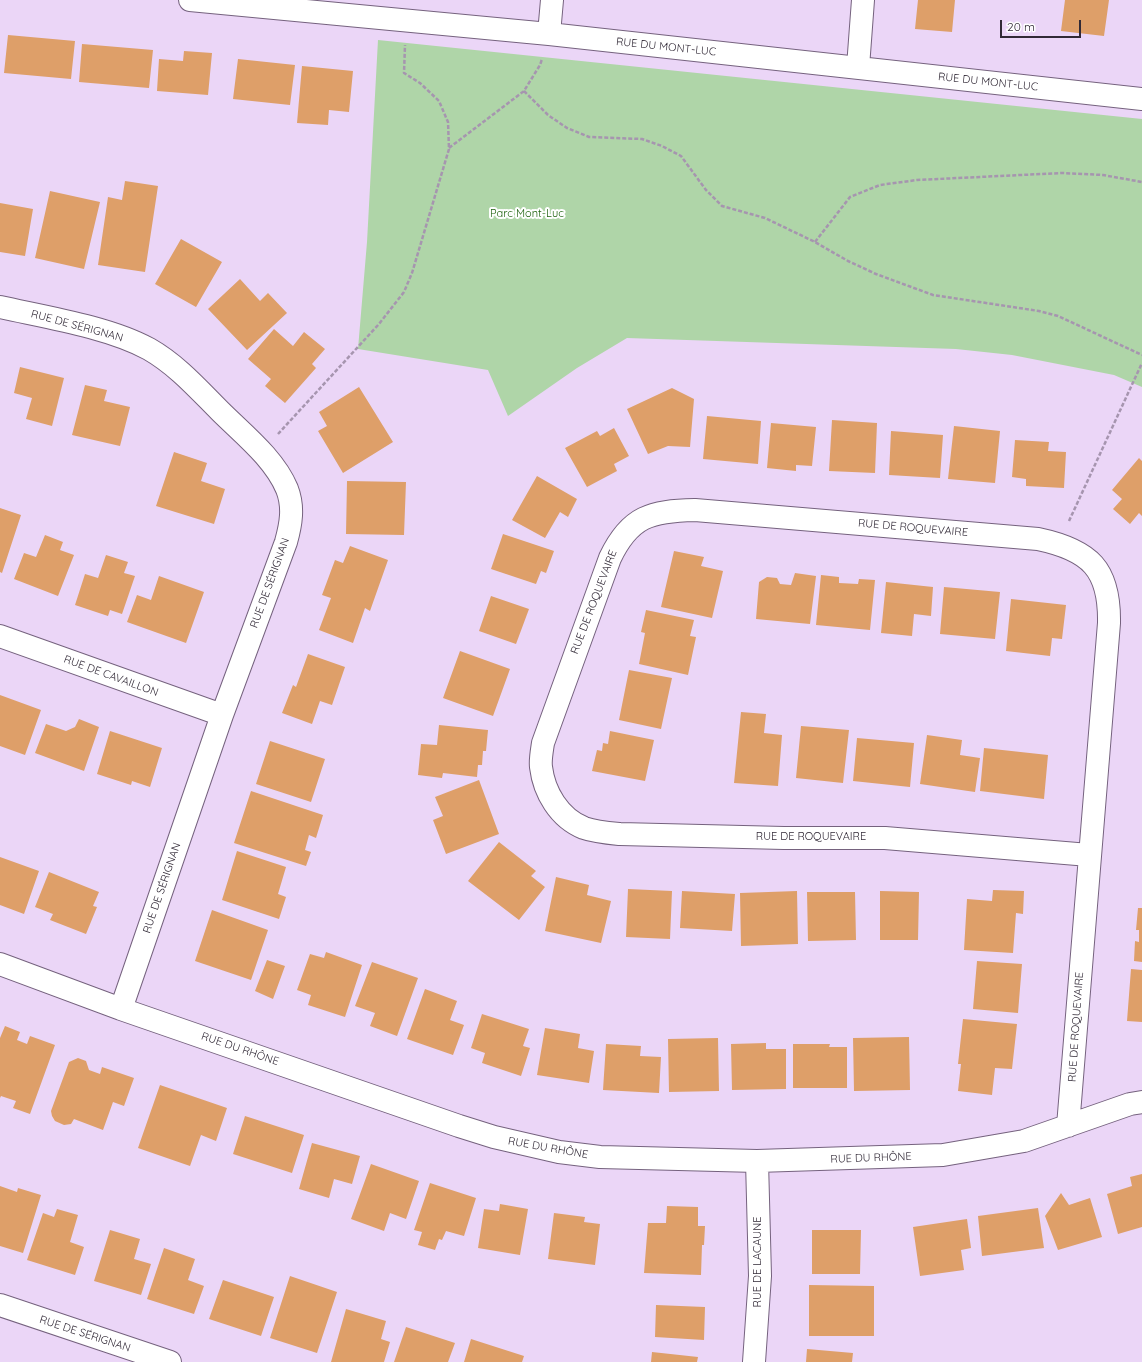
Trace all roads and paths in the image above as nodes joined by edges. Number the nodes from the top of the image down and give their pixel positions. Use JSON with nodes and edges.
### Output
{"nodes":[{"id":1,"x":190,"y":0,"type":"edge"},
{"id":2,"x":552,"y":0,"type":"edge"},
{"id":3,"x":862,"y":0,"type":"edge"},
{"id":4,"x":229,"y":2,"type":"edge"},
{"id":5,"x":406,"y":22,"type":"junction"},
{"id":6,"x":549,"y":34,"type":"junction"},
{"id":7,"x":858,"y":67,"type":"junction"},
{"id":8,"x":524,"y":90,"type":"junction"},
{"id":9,"x":1142,"y":99,"type":"edge"},
{"id":10,"x":449,"y":149,"type":"junction"},
{"id":11,"x":1142,"y":182,"type":"edge"},
{"id":12,"x":815,"y":242,"type":"junction"},
{"id":13,"x":0,"y":307,"type":"edge"},
{"id":14,"x":1142,"y":355,"type":"edge"},
{"id":15,"x":1142,"y":363,"type":"edge"},
{"id":16,"x":261,"y":452,"type":"junction"},
{"id":17,"x":1059,"y":543,"type":"junction"},
{"id":18,"x":0,"y":636,"type":"edge"},
{"id":19,"x":222,"y":715,"type":"junction"},
{"id":20,"x":1089,"y":855,"type":"junction"},
{"id":21,"x":0,"y":964,"type":"edge"},
{"id":22,"x":121,"y":1009,"type":"junction"},
{"id":23,"x":1142,"y":1102,"type":"edge"},
{"id":24,"x":1068,"y":1126,"type":"junction"},
{"id":25,"x":757,"y":1161,"type":"junction"},
{"id":26,"x":0,"y":1305,"type":"edge"},
{"id":27,"x":170,"y":1362,"type":"edge"},
{"id":28,"x":754,"y":1362,"type":"edge"}],
"edges":[{"from":1,"to":4,"type":"street","name":"RUE DU MONT-LUC"},
{"from":2,"to":6,"type":"street"},
{"from":3,"to":7,"type":"street"},
{"from":4,"to":5,"type":"street","name":"RUE DU MONT-LUC"},
{"from":5,"to":6,"type":"street","name":"RUE DU MONT-LUC"},
{"from":5,"to":10,"type":"path"},
{"from":6,"to":7,"type":"street","name":"RUE DU MONT-LUC"},
{"from":6,"to":8,"type":"path"},
{"from":7,"to":9,"type":"street","name":"RUE DU MONT-LUC"},
{"from":8,"to":10,"type":"path"},
{"from":8,"to":12,"type":"path"},
{"from":10,"to":16,"type":"path"},
{"from":11,"to":12,"type":"path"},
{"from":12,"to":14,"type":"path"},
{"from":13,"to":16,"type":"street","name":"RUE DE SÉRIGNAN"},
{"from":15,"to":17,"type":"path"},
{"from":16,"to":19,"type":"street","name":"RUE DE SÉRIGNAN"},
{"from":17,"to":20,"type":"street","name":"RUE DE ROQUEVAIRE"},
{"from":17,"to":20,"type":"street","name":"RUE DE ROQUEVAIRE"},
{"from":18,"to":19,"type":"street","name":"RUE DE CAVAILLON"},
{"from":19,"to":22,"type":"street","name":"RUE DE SÉRIGNAN"},
{"from":20,"to":24,"type":"street","name":"RUE DE ROQUEVAIRE"},
{"from":21,"to":22,"type":"street","name":"RUE DU RHÔNE"},
{"from":22,"to":25,"type":"street","name":"RUE DU RHÔNE"},
{"from":23,"to":24,"type":"street","name":"RUE DU RHÔNE"},
{"from":24,"to":25,"type":"street","name":"RUE DU RHÔNE"},
{"from":25,"to":28,"type":"street","name":"RUE DE LACAUNE"},
{"from":26,"to":27,"type":"street","name":"RUE DE SÉRIGNAN"}]}
